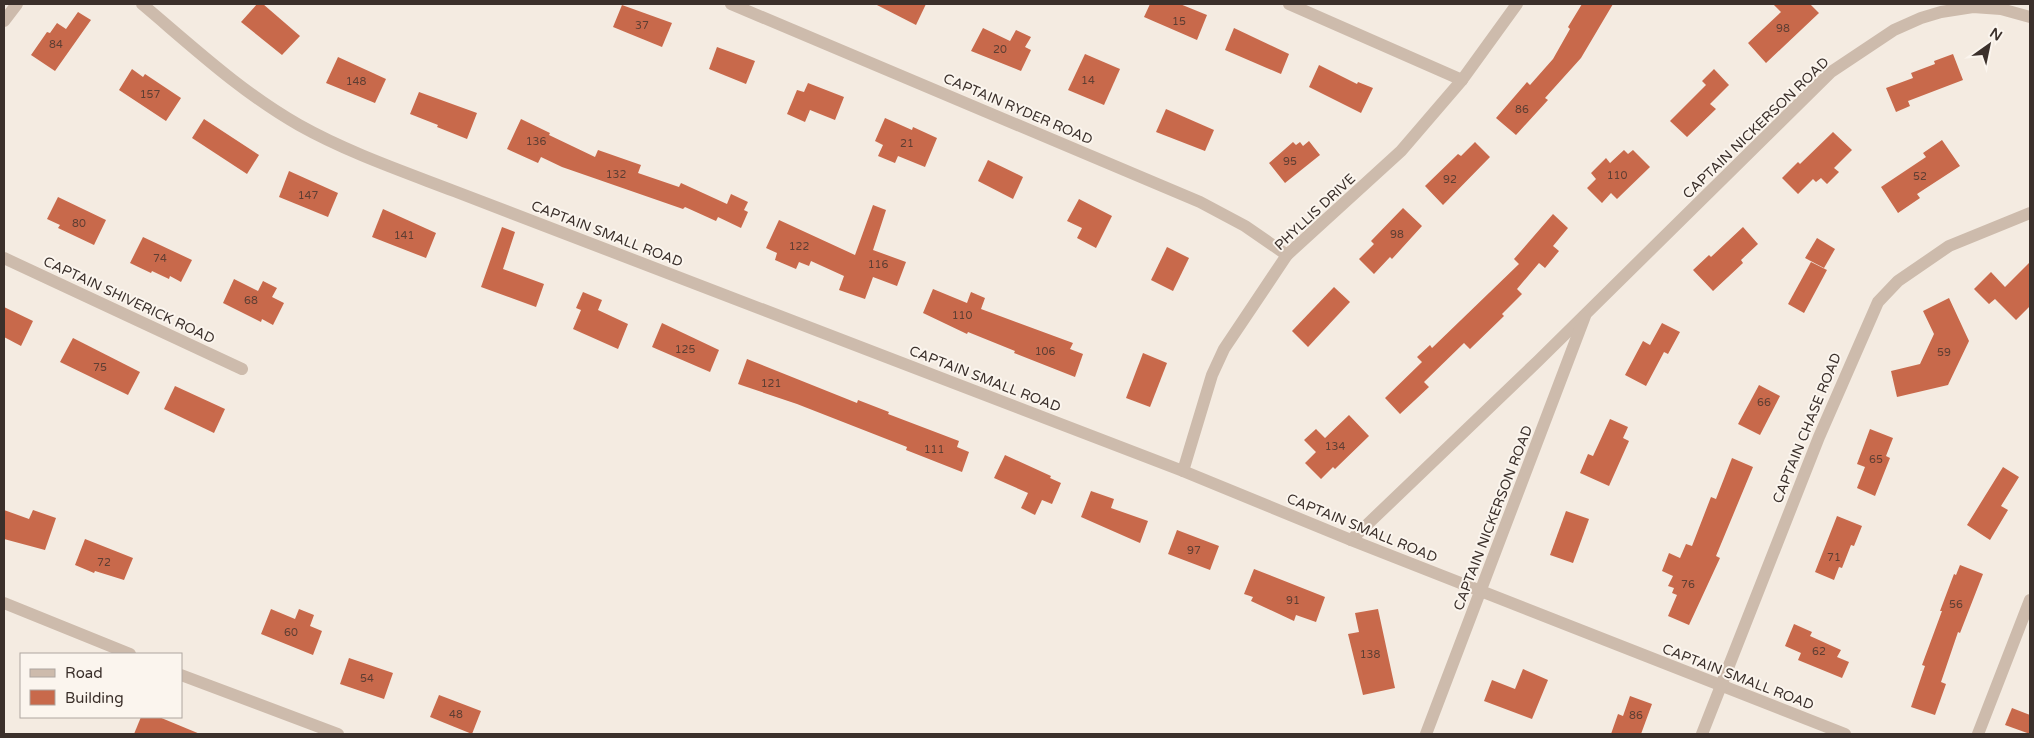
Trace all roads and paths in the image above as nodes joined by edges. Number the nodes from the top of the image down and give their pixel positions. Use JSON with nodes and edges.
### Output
{"nodes":[{"id":1,"x":17,"y":4,"type":"edge"},
{"id":2,"x":142,"y":4,"type":"edge"},
{"id":3,"x":731,"y":4,"type":"edge"},
{"id":4,"x":1289,"y":4,"type":"edge"},
{"id":5,"x":1517,"y":4,"type":"edge"},
{"id":6,"x":2030,"y":17,"type":"edge"},
{"id":7,"x":4,"y":21,"type":"edge"},
{"id":8,"x":1462,"y":80,"type":"junction"},
{"id":9,"x":2030,"y":213,"type":"edge"},
{"id":10,"x":1287,"y":255,"type":"junction"},
{"id":11,"x":4,"y":258,"type":"edge"},
{"id":12,"x":1587,"y":312,"type":"junction"},
{"id":13,"x":242,"y":369,"type":"dead end"},
{"id":14,"x":1183,"y":471,"type":"junction"},
{"id":15,"x":1351,"y":540,"type":"junction"},
{"id":16,"x":1481,"y":591,"type":"junction"},
{"id":17,"x":2030,"y":600,"type":"edge"},
{"id":18,"x":4,"y":603,"type":"edge"},
{"id":19,"x":128,"y":653,"type":"edge"},
{"id":20,"x":182,"y":675,"type":"edge"},
{"id":21,"x":1721,"y":686,"type":"junction"},
{"id":22,"x":338,"y":734,"type":"edge"},
{"id":23,"x":1426,"y":734,"type":"edge"},
{"id":24,"x":1702,"y":734,"type":"edge"},
{"id":25,"x":1845,"y":734,"type":"edge"},
{"id":26,"x":1978,"y":734,"type":"edge"}],
"edges":[{"from":1,"to":7,"type":"street"},
{"from":2,"to":14,"type":"street","name":"CAPTAIN SMALL ROAD"},
{"from":3,"to":10,"type":"street","name":"CAPTAIN RYDER ROAD"},
{"from":4,"to":8,"type":"street"},
{"from":5,"to":8,"type":"street","name":"PHYLLIS DRIVE"},
{"from":6,"to":12,"type":"street","name":"CAPTAIN NICKERSON ROAD"},
{"from":8,"to":10,"type":"street","name":"PHYLLIS DRIVE"},
{"from":9,"to":21,"type":"street","name":"CAPTAIN CHASE ROAD"},
{"from":10,"to":14,"type":"street","name":"PHYLLIS DRIVE"},
{"from":11,"to":13,"type":"street","name":"CAPTAIN SHIVERICK ROAD"},
{"from":12,"to":15,"type":"street","name":"CAPTAIN NICKERSON ROAD"},
{"from":12,"to":16,"type":"street","name":"CAPTAIN NICKERSON ROAD"},
{"from":14,"to":15,"type":"street","name":"CAPTAIN SMALL ROAD"},
{"from":15,"to":16,"type":"street","name":"CAPTAIN SMALL ROAD"},
{"from":16,"to":21,"type":"street","name":"CAPTAIN SMALL ROAD"},
{"from":16,"to":23,"type":"street","name":"CAPTAIN NICKERSON ROAD"},
{"from":17,"to":26,"type":"street"},
{"from":18,"to":19,"type":"street"},
{"from":20,"to":22,"type":"street"},
{"from":21,"to":24,"type":"street","name":"CAPTAIN CHASE ROAD"},
{"from":21,"to":25,"type":"street","name":"CAPTAIN SMALL ROAD"}]}
